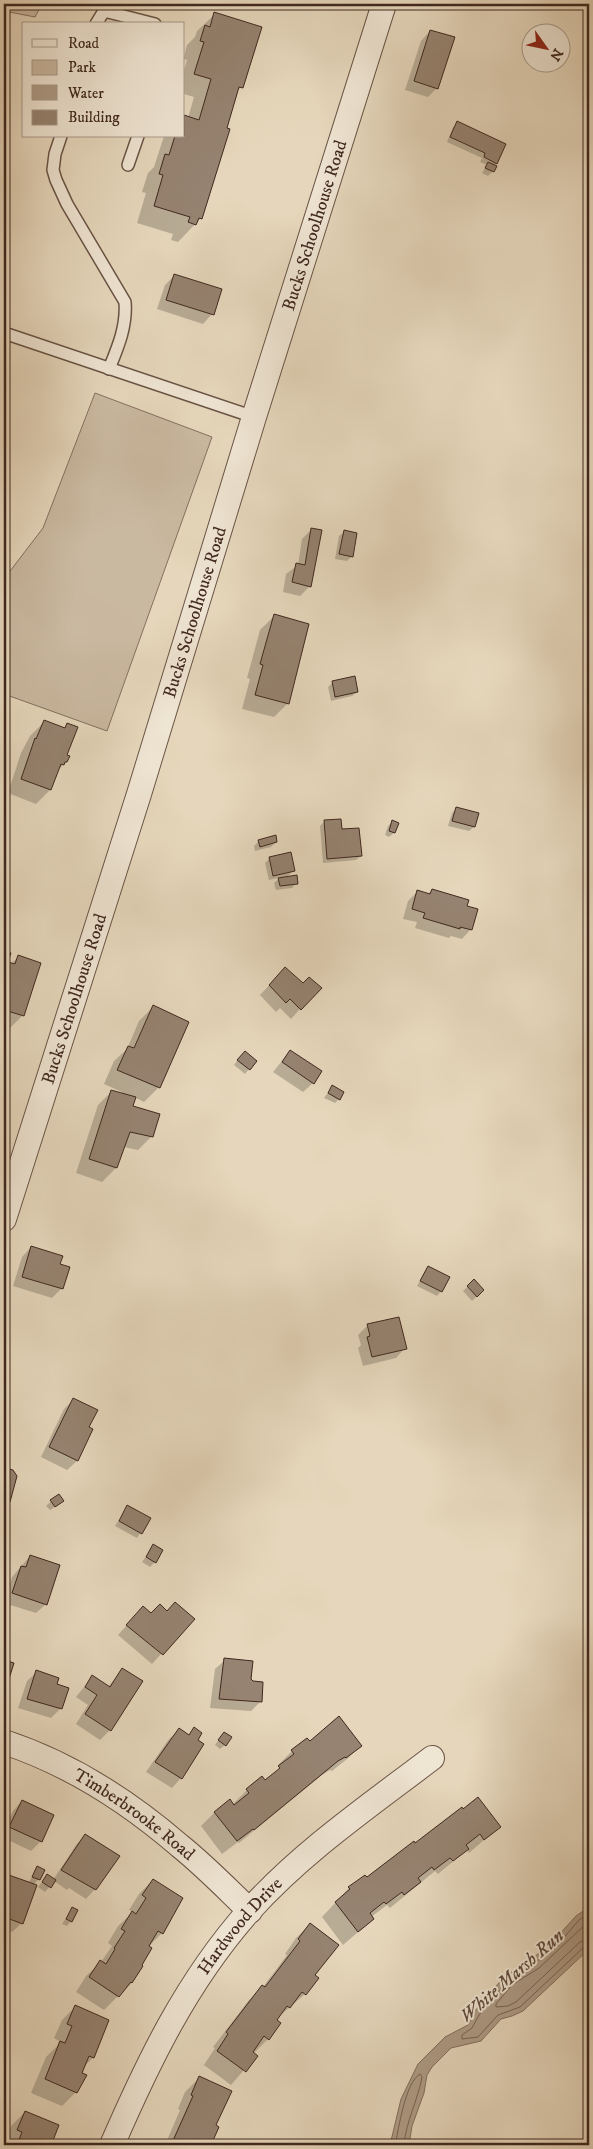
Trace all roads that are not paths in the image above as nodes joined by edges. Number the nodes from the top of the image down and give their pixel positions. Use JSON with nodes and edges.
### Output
{"nodes":[{"id":1,"x":384,"y":4,"type":"edge"},
{"id":2,"x":97,"y":22,"type":"edge"},
{"id":3,"x":147,"y":22,"type":"edge"},
{"id":4,"x":60,"y":138,"type":"edge"},
{"id":5,"x":137,"y":138,"type":"edge"},
{"id":6,"x":128,"y":165,"type":"dead end"},
{"id":7,"x":4,"y":333,"type":"edge"},
{"id":8,"x":109,"y":370,"type":"junction"},
{"id":9,"x":254,"y":417,"type":"junction"},
{"id":10,"x":4,"y":1219,"type":"edge"},
{"id":11,"x":4,"y":1742,"type":"edge"},
{"id":12,"x":432,"y":1758,"type":"dead end"},
{"id":13,"x":250,"y":1911,"type":"junction"},
{"id":14,"x":112,"y":2145,"type":"edge"}],
"edges":[{"from":1,"to":9,"type":"street","name":"Bucks Schoolhouse Road"},
{"from":2,"to":3,"type":"lane"},
{"from":4,"to":8,"type":"lane"},
{"from":5,"to":6,"type":"lane"},
{"from":7,"to":8,"type":"lane"},
{"from":8,"to":9,"type":"lane"},
{"from":9,"to":10,"type":"street","name":"Bucks Schoolhouse Road"},
{"from":11,"to":13,"type":"street","name":"Timberbrooke Road"},
{"from":12,"to":13,"type":"street","name":"Hardwood Drive"},
{"from":13,"to":14,"type":"street","name":"Hardwood Drive"}]}
